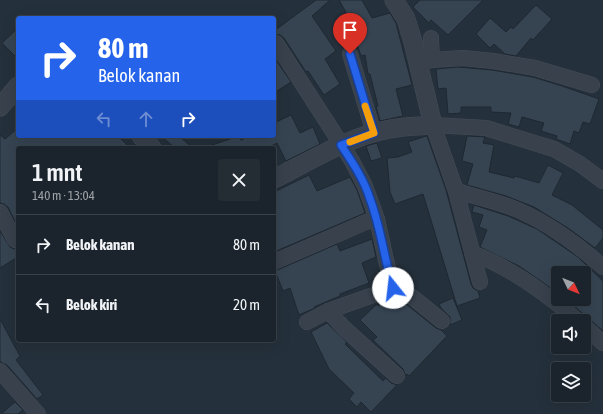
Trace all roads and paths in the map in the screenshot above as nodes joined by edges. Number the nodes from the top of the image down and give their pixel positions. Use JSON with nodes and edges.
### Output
{"nodes":[{"id":1,"x":398,"y":2,"type":"edge"},
{"id":2,"x":431,"y":38,"type":"dead end"},
{"id":3,"x":276,"y":43,"type":"dead end"},
{"id":4,"x":350,"y":54,"type":"dead end"},
{"id":5,"x":425,"y":61,"type":"junction"},
{"id":6,"x":592,"y":85,"type":"dead end"},
{"id":7,"x":16,"y":88,"type":"edge"},
{"id":8,"x":0,"y":107,"type":"edge"},
{"id":9,"x":433,"y":125,"type":"junction"},
{"id":10,"x":374,"y":133,"type":"junction"},
{"id":11,"x":143,"y":138,"type":"edge"},
{"id":12,"x":341,"y":145,"type":"junction"},
{"id":13,"x":150,"y":146,"type":"edge"},
{"id":14,"x":276,"y":178,"type":"edge"},
{"id":15,"x":603,"y":181,"type":"edge"},
{"id":16,"x":456,"y":191,"type":"junction"},
{"id":17,"x":0,"y":212,"type":"edge"},
{"id":18,"x":377,"y":219,"type":"junction"},
{"id":19,"x":15,"y":240,"type":"dead end"},
{"id":20,"x":472,"y":253,"type":"junction"},
{"id":21,"x":276,"y":261,"type":"edge"},
{"id":22,"x":603,"y":267,"type":"edge"},
{"id":23,"x":480,"y":282,"type":"dead end"},
{"id":24,"x":393,"y":288,"type":"junction"},
{"id":25,"x":328,"y":311,"type":"junction"},
{"id":26,"x":570,"y":314,"type":"edge"},
{"id":27,"x":442,"y":321,"type":"dead end"},
{"id":28,"x":307,"y":322,"type":"dead end"},
{"id":29,"x":591,"y":332,"type":"edge"},
{"id":30,"x":603,"y":343,"type":"edge"},
{"id":31,"x":0,"y":370,"type":"edge"},
{"id":32,"x":397,"y":376,"type":"dead end"},
{"id":33,"x":38,"y":414,"type":"edge"}],
"edges":[{"from":1,"to":5,"type":"street"},
{"from":2,"to":5,"type":"street"},
{"from":3,"to":12,"type":"street"},
{"from":4,"to":10,"type":"street"},
{"from":5,"to":6,"type":"street"},
{"from":5,"to":9,"type":"street"},
{"from":7,"to":8,"type":"street"},
{"from":9,"to":10,"type":"street"},
{"from":9,"to":15,"type":"street"},
{"from":9,"to":16,"type":"street"},
{"from":10,"to":12,"type":"street"},
{"from":11,"to":13,"type":"street"},
{"from":12,"to":14,"type":"street"},
{"from":12,"to":18,"type":"street"},
{"from":16,"to":20,"type":"street"},
{"from":16,"to":22,"type":"street"},
{"from":17,"to":19,"type":"street"},
{"from":18,"to":21,"type":"street"},
{"from":18,"to":24,"type":"street"},
{"from":20,"to":23,"type":"street"},
{"from":20,"to":26,"type":"street"},
{"from":24,"to":25,"type":"street"},
{"from":24,"to":27,"type":"street"},
{"from":25,"to":28,"type":"street"},
{"from":25,"to":32,"type":"street"},
{"from":29,"to":30,"type":"street"},
{"from":31,"to":33,"type":"street"}]}
